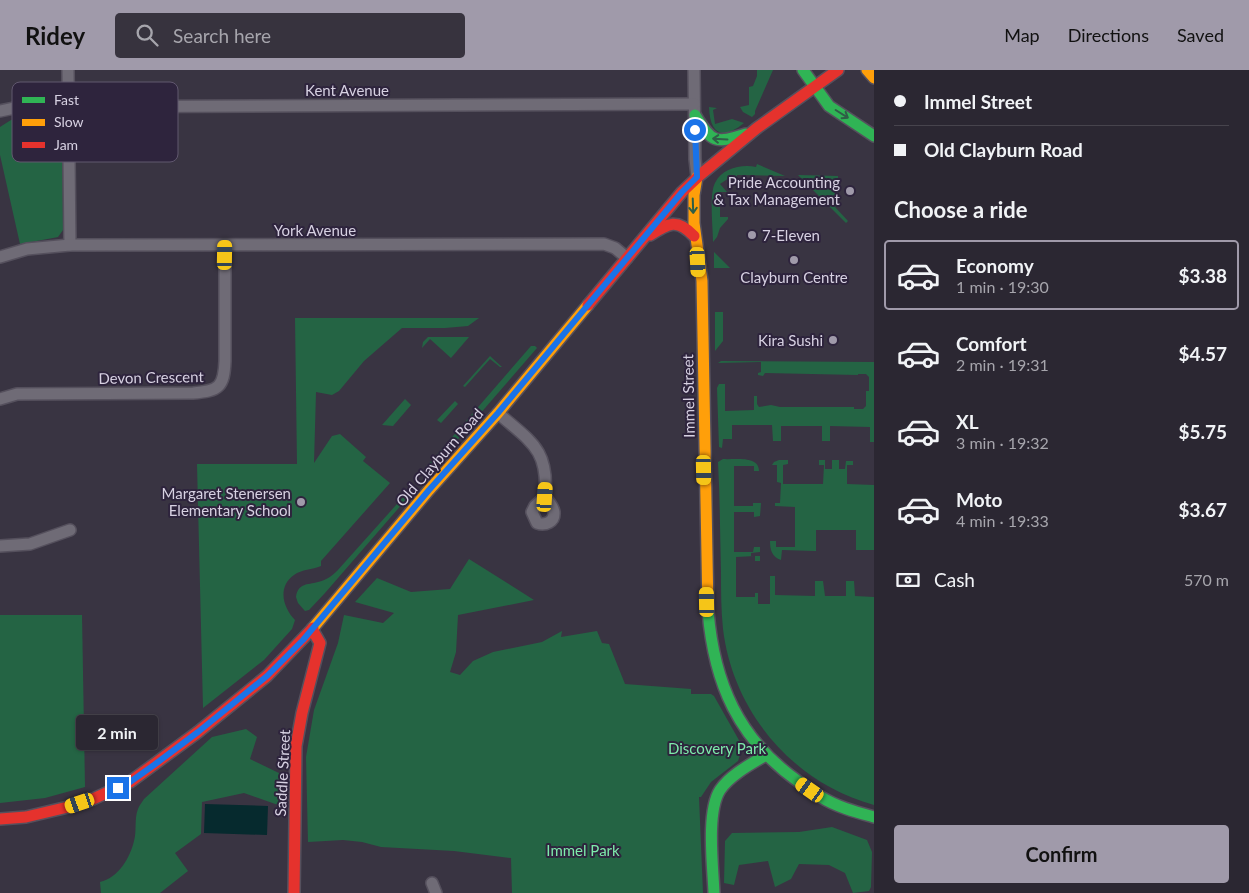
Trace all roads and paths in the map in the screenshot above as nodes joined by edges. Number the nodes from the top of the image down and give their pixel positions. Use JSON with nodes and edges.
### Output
{"nodes":[{"id":1,"x":694,"y":70,"type":"edge"},
{"id":2,"x":803,"y":70,"type":"edge"},
{"id":3,"x":838,"y":70,"type":"edge"},
{"id":4,"x":867,"y":70,"type":"edge"},
{"id":5,"x":874,"y":78,"type":"edge"},
{"id":6,"x":815,"y":87,"type":"junction"},
{"id":7,"x":178,"y":108,"type":"edge"},
{"id":8,"x":694,"y":110,"type":"junction"},
{"id":9,"x":755,"y":131,"type":"junction"},
{"id":10,"x":874,"y":136,"type":"edge"},
{"id":11,"x":69,"y":162,"type":"edge"},
{"id":12,"x":697,"y":177,"type":"junction"},
{"id":13,"x":694,"y":236,"type":"junction"},
{"id":14,"x":640,"y":241,"type":"junction"},
{"id":15,"x":70,"y":245,"type":"junction"},
{"id":16,"x":225,"y":245,"type":"junction"},
{"id":17,"x":0,"y":257,"type":"edge"},
{"id":18,"x":626,"y":258,"type":"junction"},
{"id":19,"x":702,"y":281,"type":"junction"},
{"id":20,"x":0,"y":399,"type":"edge"},
{"id":21,"x":498,"y":413,"type":"junction"},
{"id":22,"x":545,"y":497,"type":"dead end"},
{"id":23,"x":70,"y":530,"type":"dead end"},
{"id":24,"x":0,"y":546,"type":"edge"},
{"id":25,"x":312,"y":629,"type":"junction"},
{"id":26,"x":766,"y":754,"type":"junction"},
{"id":27,"x":874,"y":818,"type":"edge"},
{"id":28,"x":0,"y":819,"type":"edge"},
{"id":29,"x":294,"y":893,"type":"edge"},
{"id":30,"x":714,"y":893,"type":"edge"}],
"edges":[{"from":1,"to":8,"type":"street","name":"Immel Street"},
{"from":2,"to":6,"type":"main road"},
{"from":3,"to":6,"type":"main road","name":"Old Clayburn Road"},
{"from":4,"to":5,"type":"main road"},
{"from":6,"to":9,"type":"main road","name":"Old Clayburn Road"},
{"from":6,"to":10,"type":"main road","one_way":true},
{"from":7,"to":8,"type":"street","name":"Kent Avenue"},
{"from":9,"to":8,"type":"main road","one_way":true},
{"from":8,"to":12,"type":"street","name":"Immel Street"},
{"from":9,"to":12,"type":"main road","name":"Old Clayburn Road"},
{"from":11,"to":15,"type":"street"},
{"from":12,"to":13,"type":"main road","name":"Immel Street","one_way":true},
{"from":12,"to":14,"type":"main road","name":"Old Clayburn Road"},
{"from":12,"to":19,"type":"main road","name":"Immel Street"},
{"from":13,"to":14,"type":"main road"},
{"from":13,"to":19,"type":"main road","name":"Immel Street"},
{"from":14,"to":18,"type":"main road","name":"Old Clayburn Road"},
{"from":15,"to":16,"type":"street","name":"York Avenue"},
{"from":15,"to":17,"type":"street","name":"York Avenue"},
{"from":16,"to":18,"type":"street","name":"York Avenue"},
{"from":16,"to":20,"type":"street","name":"Devon Crescent"},
{"from":18,"to":21,"type":"main road","name":"Old Clayburn Road"},
{"from":19,"to":26,"type":"main road","name":"Immel Street"},
{"from":21,"to":22,"type":"street"},
{"from":21,"to":25,"type":"main road","name":"Old Clayburn Road"},
{"from":23,"to":24,"type":"street"},
{"from":25,"to":28,"type":"main road","name":"Old Clayburn Road"},
{"from":25,"to":29,"type":"main road","name":"Saddle Street"},
{"from":26,"to":27,"type":"main road","name":"Immel Street"},
{"from":26,"to":30,"type":"main road"}]}
